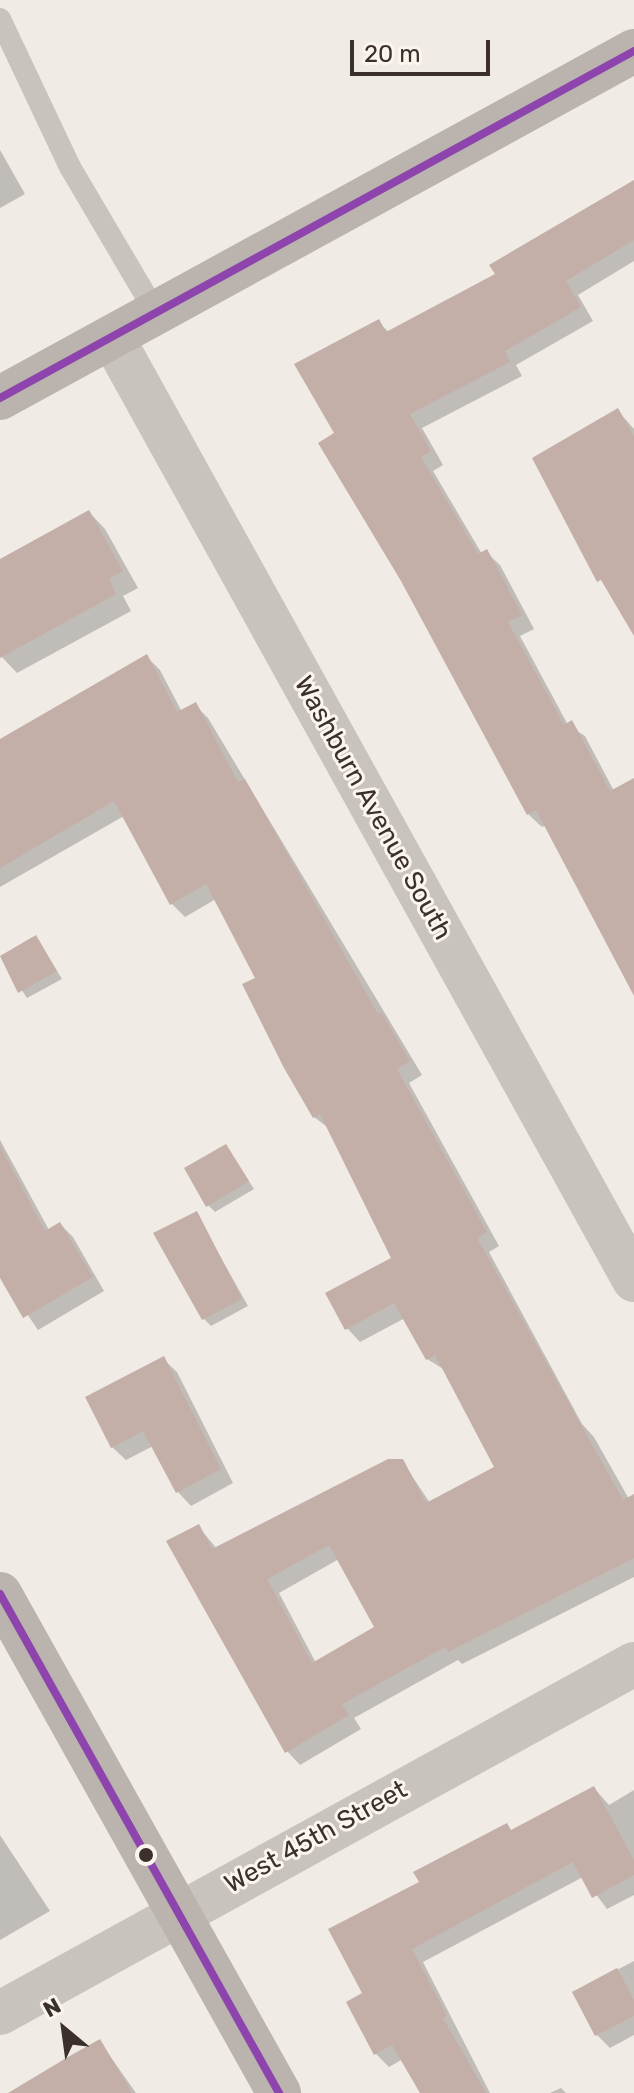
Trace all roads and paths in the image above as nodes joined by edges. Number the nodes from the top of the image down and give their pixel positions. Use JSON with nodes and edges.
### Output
{"nodes":[{"id":1,"x":0,"y":19,"type":"edge"},
{"id":2,"x":634,"y":51,"type":"edge"},
{"id":3,"x":156,"y":313,"type":"junction"},
{"id":4,"x":112,"y":337,"type":"junction"},
{"id":5,"x":0,"y":398,"type":"edge"},
{"id":6,"x":634,"y":1280,"type":"edge"},
{"id":7,"x":0,"y":1594,"type":"edge"},
{"id":8,"x":634,"y":1664,"type":"edge"},
{"id":9,"x":178,"y":1914,"type":"junction"},
{"id":10,"x":0,"y":2013,"type":"edge"},
{"id":11,"x":279,"y":2093,"type":"edge"}],
"edges":[{"from":1,"to":3,"type":"lane"},
{"from":2,"to":3,"type":"street"},
{"from":3,"to":4,"type":"street"},
{"from":4,"to":5,"type":"street"},
{"from":4,"to":6,"type":"street","name":"Washburn Avenue South"},
{"from":7,"to":9,"type":"street"},
{"from":8,"to":9,"type":"street","name":"West 45th Street"},
{"from":9,"to":10,"type":"street","name":"West 45th Street"},
{"from":9,"to":11,"type":"street"}]}
